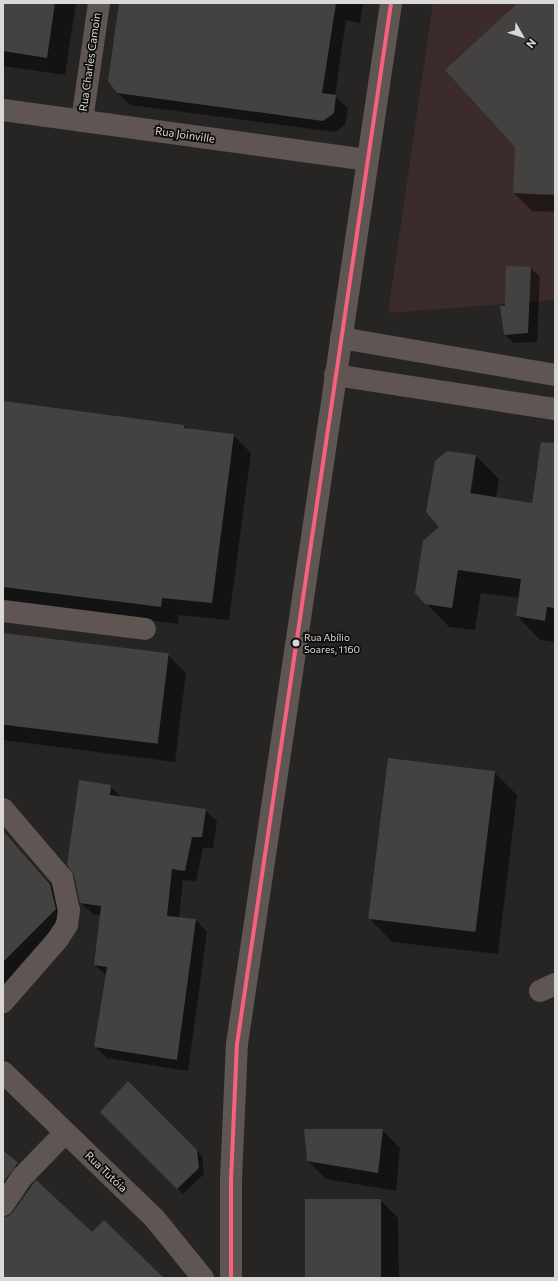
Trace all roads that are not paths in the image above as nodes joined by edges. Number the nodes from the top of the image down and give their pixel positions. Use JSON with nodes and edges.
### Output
{"nodes":[{"id":1,"x":99,"y":3,"type":"edge"},
{"id":2,"x":391,"y":3,"type":"edge"},
{"id":3,"x":3,"y":110,"type":"edge"},
{"id":4,"x":82,"y":121,"type":"junction"},
{"id":5,"x":367,"y":160,"type":"junction"},
{"id":6,"x":341,"y":338,"type":"junction"},
{"id":7,"x":501,"y":366,"type":"junction"},
{"id":8,"x":335,"y":375,"type":"junction"},
{"id":9,"x":555,"y":375,"type":"edge"},
{"id":10,"x":494,"y":400,"type":"junction"},
{"id":11,"x":555,"y":409,"type":"edge"},
{"id":12,"x":3,"y":611,"type":"edge"},
{"id":13,"x":145,"y":629,"type":"dead end"},
{"id":14,"x":3,"y":809,"type":"edge"},
{"id":15,"x":3,"y":1002,"type":"edge"},
{"id":16,"x":3,"y":1072,"type":"edge"},
{"id":17,"x":65,"y":1132,"type":"junction"},
{"id":18,"x":3,"y":1205,"type":"edge"},
{"id":19,"x":203,"y":1278,"type":"edge"},
{"id":20,"x":231,"y":1278,"type":"edge"}],
"edges":[{"from":1,"to":4,"type":"street","name":"Rua Charles Camoin"},
{"from":2,"to":5,"type":"street"},
{"from":3,"to":4,"type":"street","name":"Rua Joinville"},
{"from":4,"to":5,"type":"street","name":"Rua Joinville"},
{"from":5,"to":6,"type":"street"},
{"from":6,"to":7,"type":"street"},
{"from":6,"to":8,"type":"street"},
{"from":7,"to":9,"type":"street"},
{"from":7,"to":10,"type":"street"},
{"from":8,"to":10,"type":"street"},
{"from":8,"to":20,"type":"street"},
{"from":10,"to":11,"type":"street"},
{"from":12,"to":13,"type":"street"},
{"from":14,"to":15,"type":"street"},
{"from":16,"to":17,"type":"street","name":"Rua Tutóia"},
{"from":17,"to":18,"type":"street"},
{"from":17,"to":19,"type":"street","name":"Rua Tutóia"}]}
